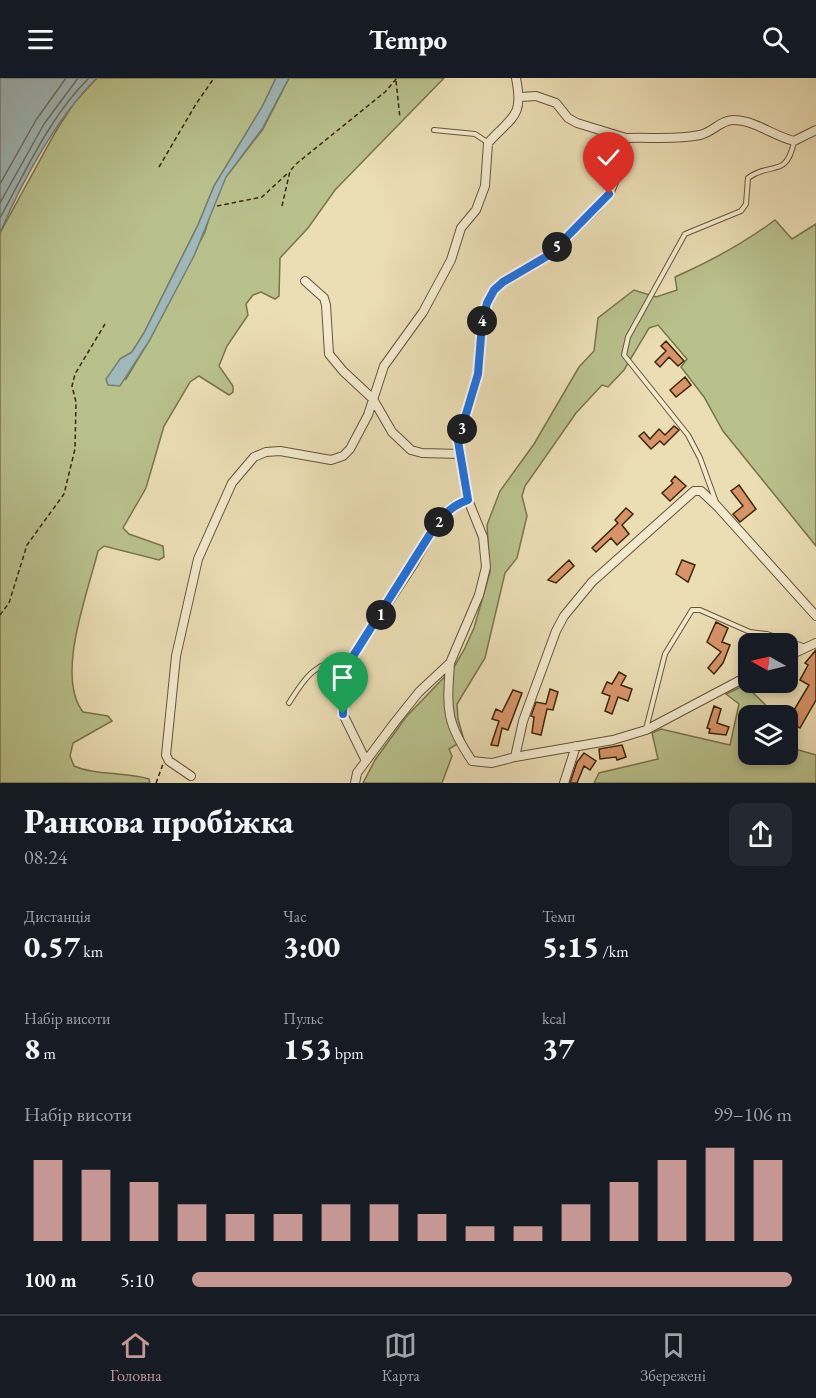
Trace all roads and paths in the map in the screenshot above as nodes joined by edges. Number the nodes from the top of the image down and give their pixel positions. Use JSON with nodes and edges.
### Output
{"nodes":[{"id":1,"x":214,"y":78,"type":"edge"},
{"id":2,"x":516,"y":78,"type":"edge"},
{"id":3,"x":397,"y":79,"type":"edge"},
{"id":4,"x":520,"y":97,"type":"junction"},
{"id":5,"x":400,"y":117,"type":"dead end"},
{"id":6,"x":434,"y":130,"type":"dead end"},
{"id":7,"x":816,"y":130,"type":"edge"},
{"id":8,"x":626,"y":138,"type":"junction"},
{"id":9,"x":794,"y":141,"type":"junction"},
{"id":10,"x":488,"y":143,"type":"junction"},
{"id":11,"x":159,"y":167,"type":"dead end"},
{"id":12,"x":290,"y":171,"type":"junction"},
{"id":13,"x":217,"y":206,"type":"dead end"},
{"id":14,"x":282,"y":206,"type":"dead end"},
{"id":15,"x":305,"y":281,"type":"dead end"},
{"id":16,"x":105,"y":324,"type":"dead end"},
{"id":17,"x":373,"y":399,"type":"junction"},
{"id":18,"x":461,"y":453,"type":"junction"},
{"id":19,"x":468,"y":500,"type":"junction"},
{"id":20,"x":717,"y":506,"type":"junction"},
{"id":21,"x":0,"y":615,"type":"edge"},
{"id":22,"x":816,"y":616,"type":"edge"},
{"id":23,"x":816,"y":643,"type":"edge"},
{"id":24,"x":806,"y":646,"type":"junction"},
{"id":25,"x":798,"y":650,"type":"edge"},
{"id":26,"x":350,"y":661,"type":"junction"},
{"id":27,"x":450,"y":663,"type":"junction"},
{"id":28,"x":738,"y":681,"type":"edge"},
{"id":29,"x":289,"y":703,"type":"dead end"},
{"id":30,"x":646,"y":730,"type":"junction"},
{"id":31,"x":576,"y":746,"type":"junction"},
{"id":32,"x":166,"y":754,"type":"junction"},
{"id":33,"x":515,"y":757,"type":"junction"},
{"id":34,"x":366,"y":761,"type":"junction"},
{"id":35,"x":191,"y":776,"type":"dead end"},
{"id":36,"x":156,"y":783,"type":"edge"},
{"id":37,"x":355,"y":783,"type":"edge"},
{"id":38,"x":564,"y":783,"type":"edge"}],
"edges":[{"from":1,"to":11,"type":"path"},
{"from":2,"to":4,"type":"street"},
{"from":3,"to":5,"type":"path"},
{"from":3,"to":12,"type":"path"},
{"from":4,"to":8,"type":"street"},
{"from":4,"to":10,"type":"street"},
{"from":6,"to":10,"type":"lane"},
{"from":7,"to":9,"type":"street"},
{"from":8,"to":9,"type":"street"},
{"from":8,"to":18,"type":"street"},
{"from":9,"to":20,"type":"lane"},
{"from":10,"to":17,"type":"street"},
{"from":12,"to":13,"type":"path"},
{"from":12,"to":14,"type":"path"},
{"from":15,"to":17,"type":"street"},
{"from":16,"to":21,"type":"path"},
{"from":17,"to":18,"type":"street"},
{"from":17,"to":32,"type":"street"},
{"from":18,"to":19,"type":"street"},
{"from":19,"to":26,"type":"street"},
{"from":19,"to":27,"type":"street"},
{"from":20,"to":22,"type":"street"},
{"from":20,"to":33,"type":"street"},
{"from":23,"to":24,"type":"street"},
{"from":24,"to":25,"type":"street"},
{"from":24,"to":30,"type":"lane"},
{"from":26,"to":29,"type":"lane"},
{"from":26,"to":34,"type":"street"},
{"from":27,"to":33,"type":"street"},
{"from":27,"to":34,"type":"street"},
{"from":28,"to":30,"type":"street"},
{"from":30,"to":31,"type":"street"},
{"from":31,"to":33,"type":"street"},
{"from":31,"to":38,"type":"street"},
{"from":32,"to":35,"type":"street"},
{"from":32,"to":36,"type":"path"},
{"from":34,"to":37,"type":"street"}]}
